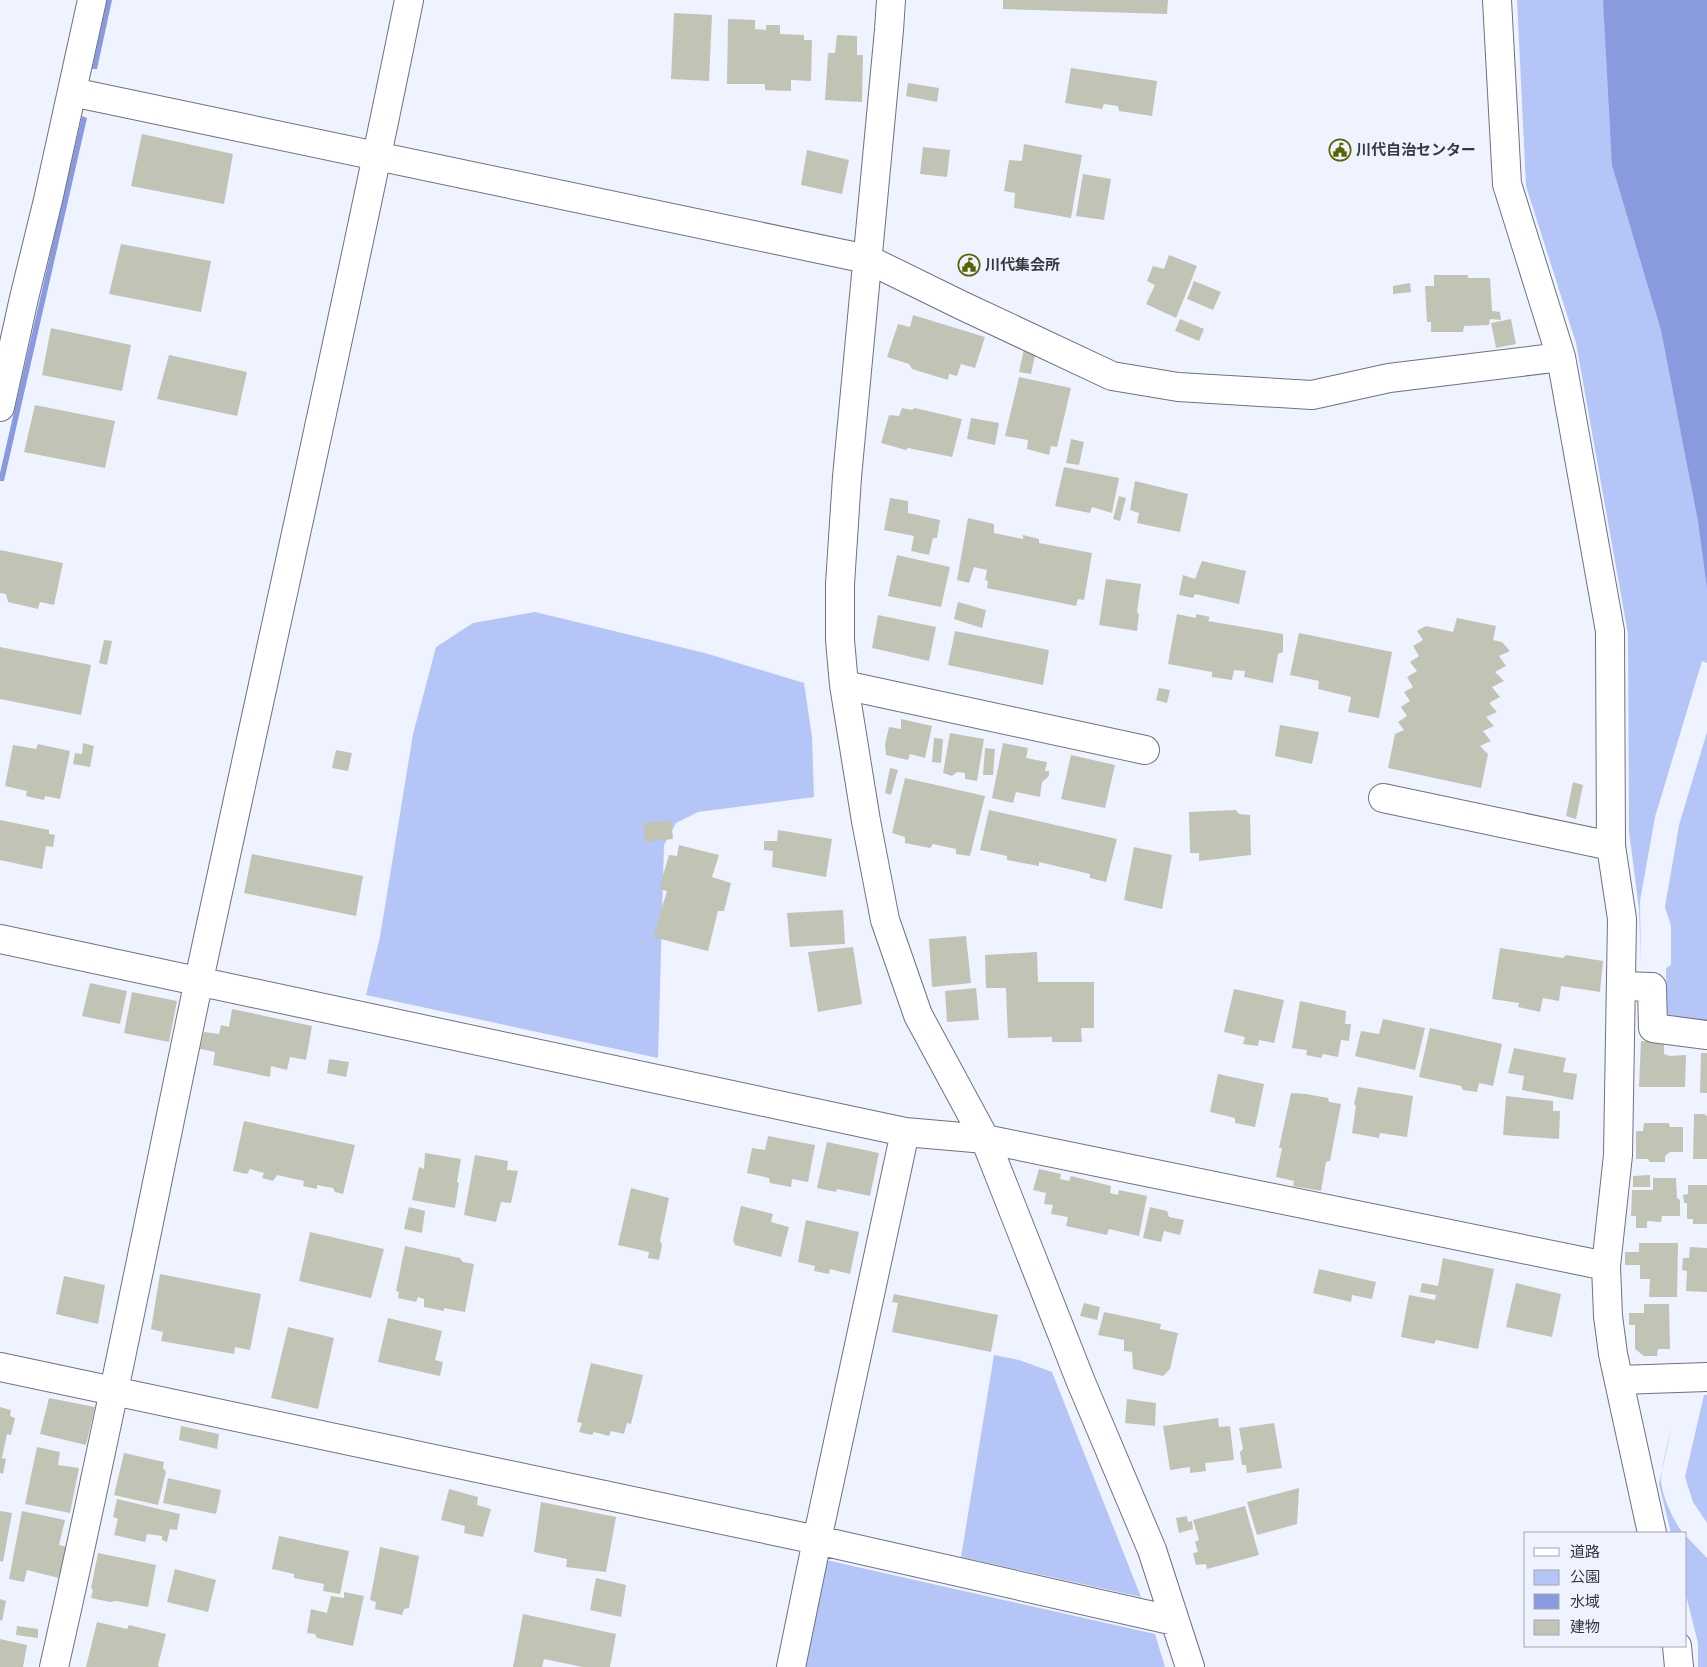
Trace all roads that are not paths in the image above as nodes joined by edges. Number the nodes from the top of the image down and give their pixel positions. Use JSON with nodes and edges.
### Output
{"nodes":[{"id":1,"x":92,"y":0,"type":"edge"},
{"id":2,"x":409,"y":0,"type":"edge"},
{"id":3,"x":891,"y":0,"type":"edge"},
{"id":4,"x":1497,"y":0,"type":"edge"},
{"id":5,"x":72,"y":92,"type":"junction"},
{"id":6,"x":378,"y":156,"type":"junction"},
{"id":7,"x":867,"y":259,"type":"junction"},
{"id":8,"x":1561,"y":357,"type":"junction"},
{"id":9,"x":0,"y":407,"type":"edge"},
{"id":10,"x":844,"y":685,"type":"junction"},
{"id":11,"x":1145,"y":750,"type":"dead end"},
{"id":12,"x":1383,"y":798,"type":"dead end"},
{"id":13,"x":1611,"y":846,"type":"junction"},
{"id":14,"x":0,"y":939,"type":"edge"},
{"id":15,"x":199,"y":980,"type":"junction"},
{"id":16,"x":1621,"y":986,"type":"junction"},
{"id":17,"x":1707,"y":1035,"type":"edge"},
{"id":18,"x":905,"y":1132,"type":"junction"},
{"id":19,"x":984,"y":1139,"type":"junction"},
{"id":20,"x":1606,"y":1266,"type":"junction"},
{"id":21,"x":0,"y":1367,"type":"edge"},
{"id":22,"x":1707,"y":1377,"type":"edge"},
{"id":23,"x":1619,"y":1380,"type":"junction"},
{"id":24,"x":113,"y":1391,"type":"junction"},
{"id":25,"x":1652,"y":1532,"type":"edge"},
{"id":26,"x":817,"y":1540,"type":"junction"},
{"id":27,"x":1175,"y":1621,"type":"junction"},
{"id":28,"x":1677,"y":1647,"type":"edge"},
{"id":29,"x":54,"y":1667,"type":"edge"},
{"id":30,"x":791,"y":1667,"type":"edge"},
{"id":31,"x":1190,"y":1667,"type":"edge"},
{"id":32,"x":1679,"y":1667,"type":"edge"}],
"edges":[{"from":1,"to":5,"type":"street"},
{"from":2,"to":6,"type":"street"},
{"from":3,"to":7,"type":"street"},
{"from":4,"to":8,"type":"street"},
{"from":5,"to":6,"type":"street"},
{"from":5,"to":9,"type":"street"},
{"from":6,"to":7,"type":"street"},
{"from":6,"to":15,"type":"street"},
{"from":7,"to":8,"type":"street"},
{"from":7,"to":10,"type":"street"},
{"from":8,"to":13,"type":"street"},
{"from":10,"to":11,"type":"street"},
{"from":10,"to":19,"type":"street"},
{"from":12,"to":13,"type":"street"},
{"from":13,"to":16,"type":"street"},
{"from":14,"to":15,"type":"street"},
{"from":15,"to":18,"type":"street"},
{"from":15,"to":24,"type":"street"},
{"from":16,"to":17,"type":"street"},
{"from":16,"to":20,"type":"street"},
{"from":18,"to":19,"type":"street"},
{"from":18,"to":26,"type":"street"},
{"from":19,"to":20,"type":"street"},
{"from":19,"to":27,"type":"street"},
{"from":20,"to":23,"type":"street"},
{"from":21,"to":24,"type":"street"},
{"from":22,"to":23,"type":"street"},
{"from":23,"to":25,"type":"street"},
{"from":24,"to":26,"type":"street"},
{"from":24,"to":29,"type":"street"},
{"from":26,"to":27,"type":"street"},
{"from":26,"to":30,"type":"street"},
{"from":27,"to":31,"type":"street"},
{"from":28,"to":32,"type":"street"}]}
